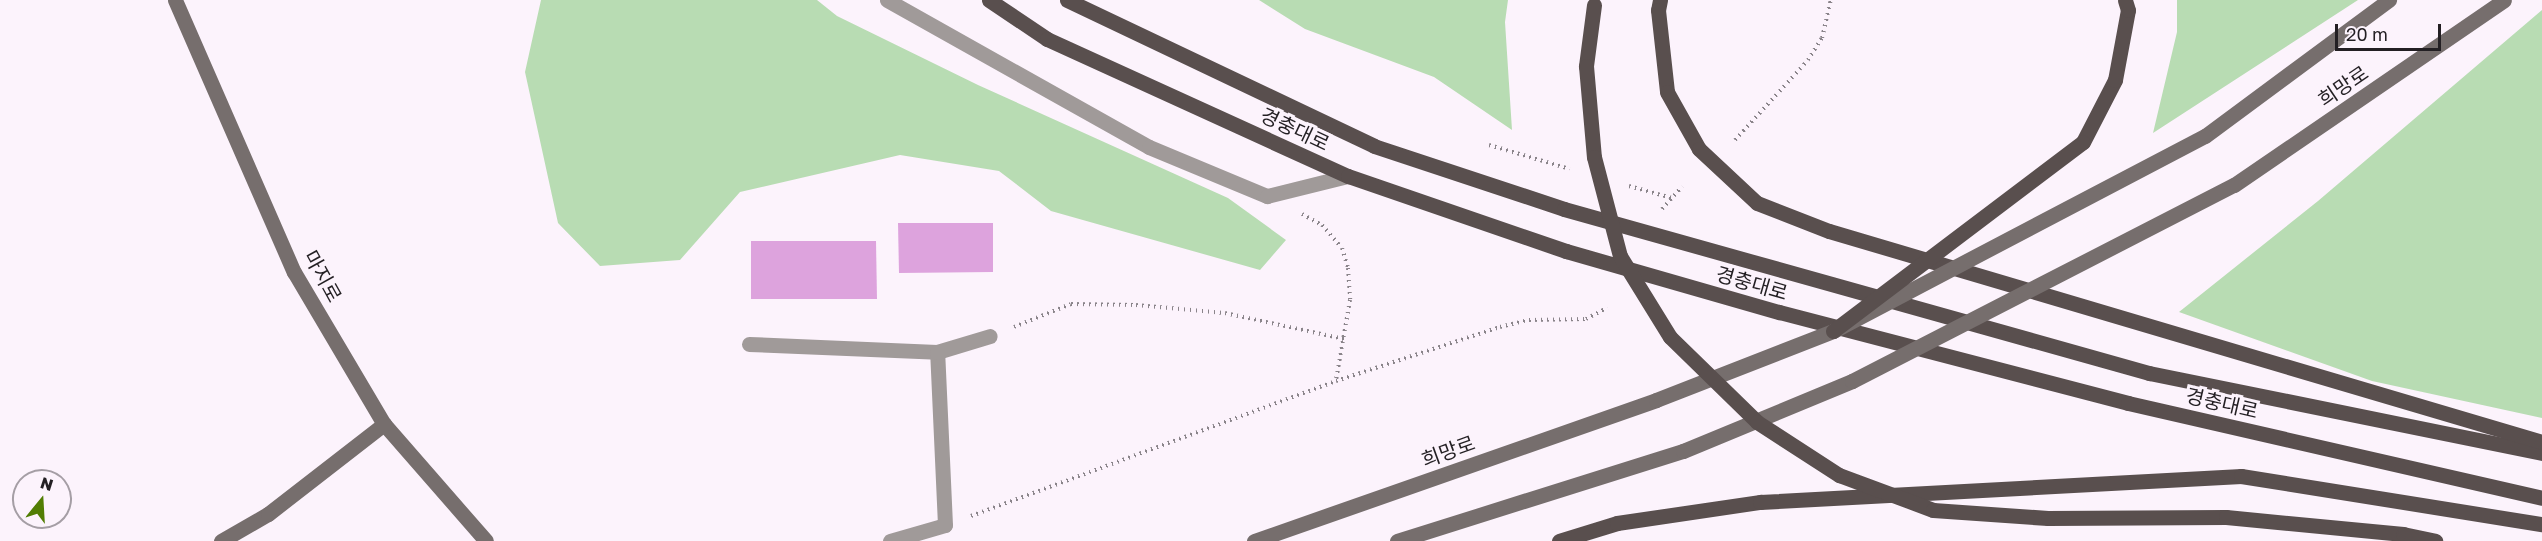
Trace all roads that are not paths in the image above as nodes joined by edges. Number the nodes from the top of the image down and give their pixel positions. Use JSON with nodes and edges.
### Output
{"nodes":[{"id":1,"x":175,"y":0,"type":"edge"},
{"id":2,"x":887,"y":0,"type":"edge"},
{"id":3,"x":989,"y":0,"type":"edge"},
{"id":4,"x":1067,"y":0,"type":"edge"},
{"id":5,"x":1660,"y":0,"type":"edge"},
{"id":6,"x":2125,"y":0,"type":"edge"},
{"id":7,"x":2389,"y":0,"type":"edge"},
{"id":8,"x":2504,"y":0,"type":"edge"},
{"id":9,"x":1595,"y":3,"type":"edge"},
{"id":10,"x":1348,"y":176,"type":"junction"},
{"id":11,"x":1833,"y":331,"type":"junction"},
{"id":12,"x":990,"y":336,"type":"road end"},
{"id":13,"x":748,"y":344,"type":"dead end"},
{"id":14,"x":936,"y":352,"type":"junction"},
{"id":15,"x":384,"y":424,"type":"junction"},
{"id":16,"x":2542,"y":442,"type":"edge"},
{"id":17,"x":2542,"y":453,"type":"edge"},
{"id":18,"x":2542,"y":498,"type":"edge"},
{"id":19,"x":2542,"y":524,"type":"edge"},
{"id":20,"x":221,"y":541,"type":"edge"},
{"id":21,"x":486,"y":541,"type":"edge"},
{"id":22,"x":890,"y":541,"type":"edge"},
{"id":23,"x":1254,"y":541,"type":"edge"},
{"id":24,"x":1397,"y":541,"type":"edge"},
{"id":25,"x":1559,"y":541,"type":"edge"},
{"id":26,"x":2434,"y":541,"type":"edge"}],
"edges":[{"from":1,"to":15,"type":"main road","name":"마지로"},
{"from":2,"to":10,"type":"lane"},
{"from":3,"to":10,"type":"main road","name":"경충대로"},
{"from":4,"to":17,"type":"main road","name":"경충대로"},
{"from":5,"to":16,"type":"main road"},
{"from":6,"to":11,"type":"main road","bridge":true},
{"from":7,"to":11,"type":"main road","name":"희망로","bridge":true},
{"from":8,"to":24,"type":"main road","name":"희망로","bridge":true},
{"from":9,"to":26,"type":"main road","bridge":true},
{"from":10,"to":18,"type":"main road","name":"경충대로"},
{"from":11,"to":23,"type":"main road","name":"희망로","bridge":true},
{"from":12,"to":14,"type":"lane"},
{"from":13,"to":14,"type":"lane"},
{"from":14,"to":22,"type":"lane"},
{"from":15,"to":20,"type":"main road"},
{"from":15,"to":21,"type":"main road","name":"마지로"},
{"from":19,"to":25,"type":"main road"}]}
